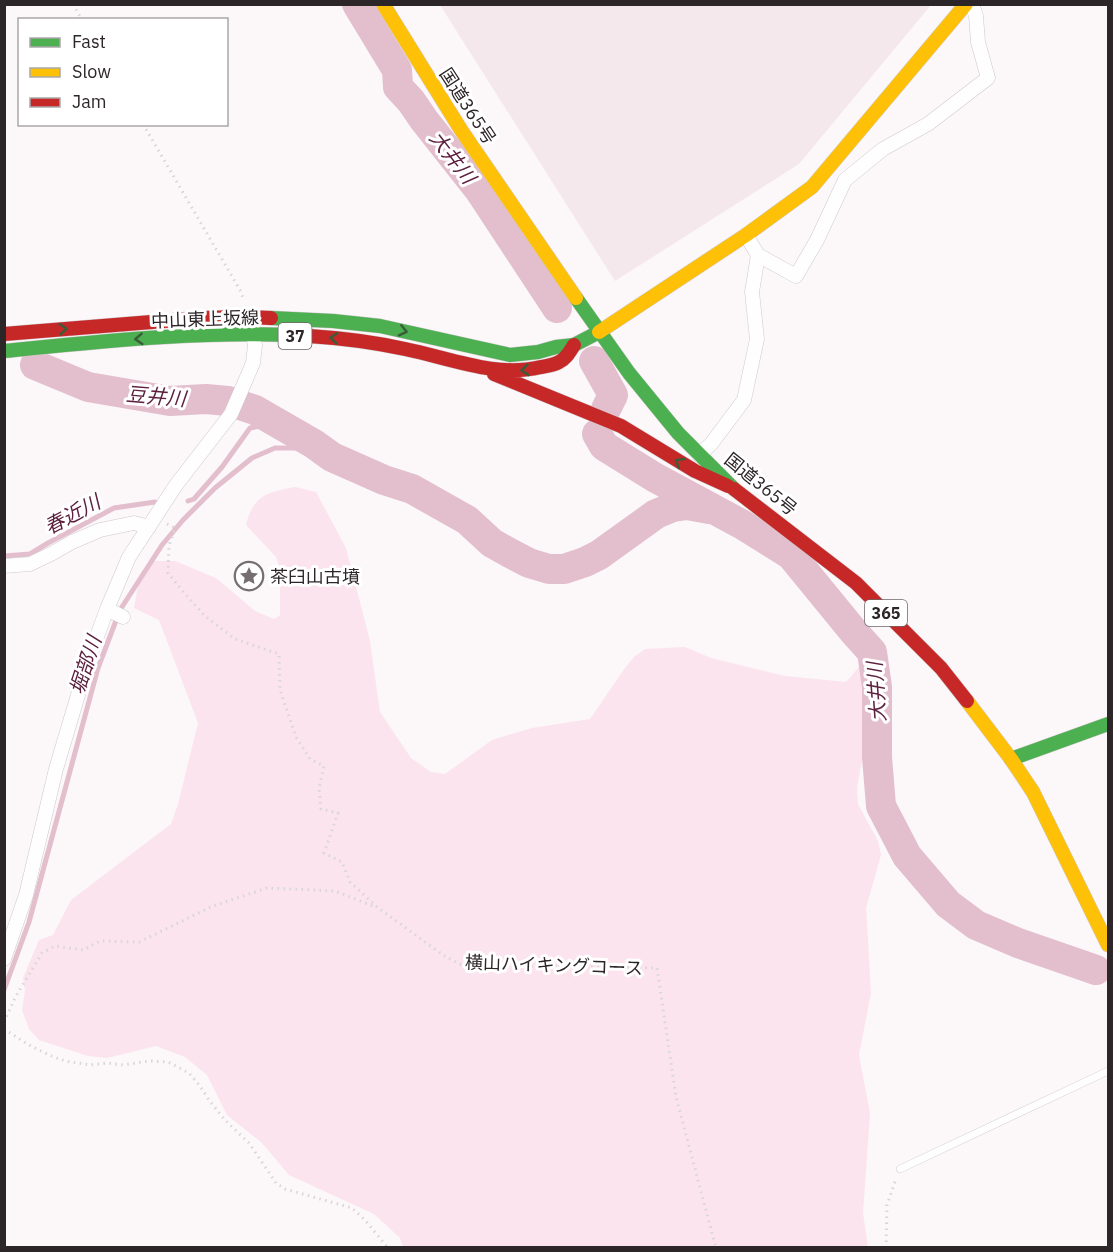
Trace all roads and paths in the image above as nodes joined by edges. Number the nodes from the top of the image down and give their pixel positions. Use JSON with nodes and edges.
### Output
{"nodes":[{"id":1,"x":73,"y":4,"type":"edge"},
{"id":2,"x":383,"y":4,"type":"edge"},
{"id":3,"x":966,"y":4,"type":"edge"},
{"id":4,"x":972,"y":4,"type":"edge"},
{"id":5,"x":81,"y":18,"type":"edge"},
{"id":6,"x":144,"y":126,"type":"edge"},
{"id":7,"x":746,"y":235,"type":"junction"},
{"id":8,"x":758,"y":255,"type":"junction"},
{"id":9,"x":249,"y":317,"type":"junction"},
{"id":10,"x":599,"y":332,"type":"junction"},
{"id":11,"x":4,"y":334,"type":"edge"},
{"id":12,"x":253,"y":335,"type":"junction"},
{"id":13,"x":574,"y":345,"type":"junction"},
{"id":14,"x":4,"y":351,"type":"edge"},
{"id":15,"x":477,"y":367,"type":"junction"},
{"id":16,"x":699,"y":455,"type":"junction"},
{"id":17,"x":731,"y":487,"type":"junction"},
{"id":18,"x":152,"y":523,"type":"junction"},
{"id":19,"x":4,"y":566,"type":"edge"},
{"id":20,"x":1108,"y":724,"type":"edge"},
{"id":21,"x":1011,"y":759,"type":"junction"},
{"id":22,"x":377,"y":907,"type":"junction"},
{"id":23,"x":1108,"y":945,"type":"edge"},
{"id":24,"x":4,"y":959,"type":"edge"},
{"id":25,"x":4,"y":1022,"type":"edge"},
{"id":26,"x":4,"y":1029,"type":"edge"},
{"id":27,"x":1108,"y":1071,"type":"edge"},
{"id":28,"x":900,"y":1169,"type":"joint"},
{"id":29,"x":388,"y":1248,"type":"edge"},
{"id":30,"x":716,"y":1248,"type":"edge"},
{"id":31,"x":886,"y":1248,"type":"edge"}],
"edges":[{"from":1,"to":5,"type":"path"},
{"from":2,"to":10,"type":"main road","name":"国道365号","number":"365"},
{"from":3,"to":7,"type":"main road","name":"中山東上坂線"},
{"from":4,"to":8,"type":"street"},
{"from":6,"to":9,"type":"path"},
{"from":7,"to":8,"type":"street"},
{"from":7,"to":10,"type":"main road","name":"中山東上坂線"},
{"from":8,"to":16,"type":"street"},
{"from":11,"to":9,"type":"main road","name":"中山東上坂線","number":"37","one_way":true},
{"from":9,"to":12,"type":"street"},
{"from":9,"to":13,"type":"main road","name":"中山東上坂線","number":"37","one_way":true},
{"from":10,"to":13,"type":"main road","name":"中山東上坂線","number":"37"},
{"from":10,"to":16,"type":"main road","name":"国道365号","number":"365"},
{"from":12,"to":14,"type":"main road","name":"中山東上坂線","number":"37","one_way":true},
{"from":15,"to":12,"type":"main road","name":"中山東上坂線","number":"37","one_way":true},
{"from":12,"to":18,"type":"street"},
{"from":13,"to":15,"type":"main road","name":"中山東上坂線","number":"37","one_way":true},
{"from":17,"to":15,"type":"main road","one_way":true},
{"from":16,"to":17,"type":"main road","name":"国道365号","number":"365"},
{"from":17,"to":21,"type":"main road","name":"国道365号","number":"365"},
{"from":18,"to":19,"type":"street"},
{"from":18,"to":22,"type":"path","name":"横山ハイキングコース"},
{"from":18,"to":24,"type":"street"},
{"from":20,"to":21,"type":"main road"},
{"from":21,"to":23,"type":"main road","name":"国道365号","number":"365"},
{"from":22,"to":25,"type":"path"},
{"from":22,"to":30,"type":"path","name":"横山ハイキングコース"},
{"from":26,"to":29,"type":"path"},
{"from":27,"to":28,"type":"lane"},
{"from":28,"to":31,"type":"path"}]}
